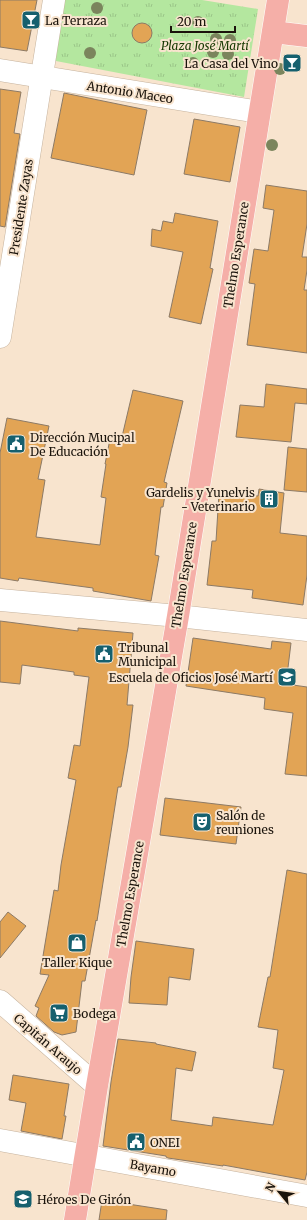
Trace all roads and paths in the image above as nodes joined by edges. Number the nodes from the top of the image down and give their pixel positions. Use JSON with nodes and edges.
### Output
{"nodes":[{"id":1,"x":54,"y":0,"type":"edge"},
{"id":2,"x":278,"y":0,"type":"edge"},
{"id":3,"x":273,"y":32,"type":"junction"},
{"id":4,"x":307,"y":36,"type":"edge"},
{"id":5,"x":0,"y":70,"type":"edge"},
{"id":6,"x":42,"y":78,"type":"junction"},
{"id":7,"x":259,"y":112,"type":"junction"},
{"id":8,"x":0,"y":337,"type":"edge"},
{"id":9,"x":0,"y":600,"type":"edge"},
{"id":10,"x":178,"y":616,"type":"junction"},
{"id":11,"x":307,"y":630,"type":"edge"},
{"id":12,"x":0,"y":1001,"type":"edge"},
{"id":13,"x":97,"y":1086,"type":"junction"},
{"id":14,"x":0,"y":1140,"type":"edge"},
{"id":15,"x":86,"y":1156,"type":"junction"},
{"id":16,"x":307,"y":1196,"type":"edge"},
{"id":17,"x":75,"y":1220,"type":"edge"}],
"edges":[{"from":1,"to":6,"type":"street","name":"Presidente Zayas"},
{"from":2,"to":3,"type":"main road","name":"Thelmo Esperance"},
{"from":3,"to":4,"type":"main road"},
{"from":3,"to":7,"type":"main road","name":"Thelmo Esperance"},
{"from":5,"to":6,"type":"street","name":"Antonio Maceo"},
{"from":6,"to":7,"type":"street","name":"Antonio Maceo"},
{"from":6,"to":8,"type":"street","name":"Presidente Zayas"},
{"from":7,"to":10,"type":"main road","name":"Thelmo Esperance"},
{"from":9,"to":10,"type":"street"},
{"from":10,"to":11,"type":"street"},
{"from":10,"to":13,"type":"main road","name":"Thelmo Esperance"},
{"from":12,"to":13,"type":"street","name":"Capitán Araujo"},
{"from":13,"to":15,"type":"main road","name":"Thelmo Esperance"},
{"from":14,"to":15,"type":"street","name":"Bayamo"},
{"from":15,"to":16,"type":"street","name":"Bayamo"},
{"from":15,"to":17,"type":"main road","name":"Thelmo Esperance"}]}
